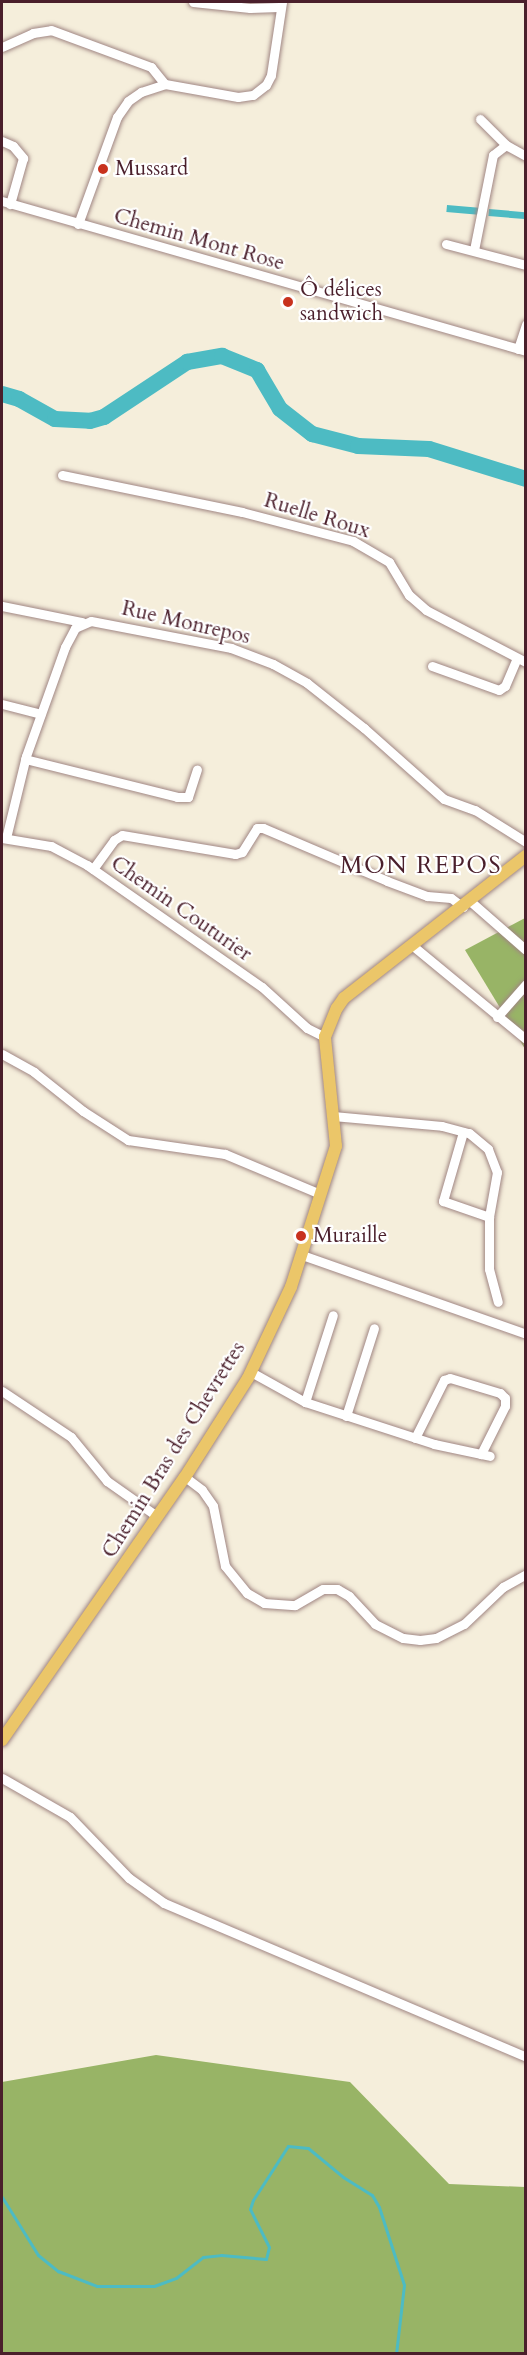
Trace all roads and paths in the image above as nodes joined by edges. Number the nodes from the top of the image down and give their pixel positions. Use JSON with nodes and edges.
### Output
{"nodes":[{"id":1,"x":193,"y":2,"type":"edge"},
{"id":2,"x":280,"y":4,"type":"edge"},
{"id":3,"x":2,"y":46,"type":"edge"},
{"id":4,"x":165,"y":84,"type":"junction"},
{"id":5,"x":480,"y":119,"type":"dead end"},
{"id":6,"x":2,"y":141,"type":"edge"},
{"id":7,"x":507,"y":146,"type":"junction"},
{"id":8,"x":525,"y":156,"type":"edge"},
{"id":9,"x":6,"y":203,"type":"edge"},
{"id":10,"x":78,"y":224,"type":"junction"},
{"id":11,"x":446,"y":244,"type":"dead end"},
{"id":12,"x":474,"y":250,"type":"junction"},
{"id":13,"x":525,"y":265,"type":"edge"},
{"id":14,"x":525,"y":324,"type":"edge"},
{"id":15,"x":522,"y":350,"type":"edge"},
{"id":16,"x":62,"y":475,"type":"dead end"},
{"id":17,"x":2,"y":606,"type":"edge"},
{"id":18,"x":81,"y":622,"type":"junction"},
{"id":19,"x":521,"y":660,"type":"edge"},
{"id":20,"x":432,"y":666,"type":"dead end"},
{"id":21,"x":2,"y":704,"type":"edge"},
{"id":22,"x":40,"y":714,"type":"junction"},
{"id":23,"x":25,"y":759,"type":"junction"},
{"id":24,"x":197,"y":769,"type":"dead end"},
{"id":25,"x":7,"y":814,"type":"edge"},
{"id":26,"x":4,"y":838,"type":"edge"},
{"id":27,"x":525,"y":842,"type":"edge"},
{"id":28,"x":525,"y":856,"type":"edge"},
{"id":29,"x":93,"y":869,"type":"junction"},
{"id":30,"x":466,"y":904,"type":"junction"},
{"id":31,"x":412,"y":946,"type":"junction"},
{"id":32,"x":525,"y":950,"type":"edge"},
{"id":33,"x":525,"y":984,"type":"edge"},
{"id":34,"x":497,"y":1017,"type":"junction"},
{"id":35,"x":325,"y":1037,"type":"junction"},
{"id":36,"x":525,"y":1039,"type":"edge"},
{"id":37,"x":2,"y":1054,"type":"edge"},
{"id":38,"x":333,"y":1116,"type":"junction"},
{"id":39,"x":464,"y":1132,"type":"junction"},
{"id":40,"x":320,"y":1194,"type":"junction"},
{"id":41,"x":489,"y":1217,"type":"junction"},
{"id":42,"x":303,"y":1255,"type":"junction"},
{"id":43,"x":498,"y":1302,"type":"dead end"},
{"id":44,"x":333,"y":1315,"type":"dead end"},
{"id":45,"x":374,"y":1328,"type":"dead end"},
{"id":46,"x":524,"y":1333,"type":"edge"},
{"id":47,"x":251,"y":1372,"type":"junction"},
{"id":48,"x":2,"y":1391,"type":"edge"},
{"id":49,"x":305,"y":1402,"type":"junction"},
{"id":50,"x":346,"y":1416,"type":"junction"},
{"id":51,"x":415,"y":1438,"type":"junction"},
{"id":52,"x":185,"y":1477,"type":"junction"},
{"id":53,"x":158,"y":1517,"type":"junction"},
{"id":54,"x":525,"y":1574,"type":"edge"},
{"id":55,"x":2,"y":1740,"type":"edge"},
{"id":56,"x":2,"y":1778,"type":"edge"},
{"id":57,"x":525,"y":2056,"type":"edge"}],
"edges":[{"from":1,"to":2,"type":"street"},
{"from":2,"to":4,"type":"street"},
{"from":3,"to":4,"type":"street"},
{"from":4,"to":10,"type":"street"},
{"from":5,"to":7,"type":"street"},
{"from":6,"to":9,"type":"street"},
{"from":7,"to":8,"type":"street"},
{"from":7,"to":12,"type":"street"},
{"from":9,"to":10,"type":"street","name":"Chemin Mont Rose"},
{"from":10,"to":15,"type":"street","name":"Chemin Mont Rose"},
{"from":11,"to":12,"type":"street"},
{"from":12,"to":13,"type":"street"},
{"from":14,"to":15,"type":"street"},
{"from":16,"to":19,"type":"street","name":"Ruelle Roux"},
{"from":17,"to":18,"type":"street","name":"Rue Monrepos"},
{"from":18,"to":22,"type":"street"},
{"from":18,"to":27,"type":"street","name":"Rue Monrepos"},
{"from":19,"to":20,"type":"street"},
{"from":21,"to":22,"type":"street"},
{"from":22,"to":23,"type":"street"},
{"from":23,"to":24,"type":"street"},
{"from":23,"to":25,"type":"street"},
{"from":25,"to":26,"type":"street"},
{"from":26,"to":29,"type":"street","name":"Chemin Couturier"},
{"from":28,"to":30,"type":"main road"},
{"from":29,"to":30,"type":"street"},
{"from":29,"to":35,"type":"street","name":"Chemin Couturier"},
{"from":30,"to":31,"type":"main road"},
{"from":30,"to":32,"type":"street"},
{"from":31,"to":34,"type":"street"},
{"from":31,"to":35,"type":"main road"},
{"from":33,"to":34,"type":"street"},
{"from":34,"to":36,"type":"street"},
{"from":35,"to":38,"type":"main road","name":"Chemin Bras des Chevrettes"},
{"from":37,"to":40,"type":"street"},
{"from":38,"to":39,"type":"street"},
{"from":38,"to":40,"type":"main road","name":"Chemin Bras des Chevrettes"},
{"from":39,"to":41,"type":"street"},
{"from":39,"to":41,"type":"street"},
{"from":40,"to":42,"type":"main road","name":"Chemin Bras des Chevrettes"},
{"from":41,"to":43,"type":"street"},
{"from":42,"to":46,"type":"street"},
{"from":42,"to":47,"type":"main road","name":"Chemin Bras des Chevrettes"},
{"from":44,"to":49,"type":"street"},
{"from":45,"to":50,"type":"street"},
{"from":47,"to":49,"type":"street"},
{"from":47,"to":52,"type":"main road","name":"Chemin Bras des Chevrettes"},
{"from":48,"to":53,"type":"street"},
{"from":49,"to":50,"type":"street"},
{"from":50,"to":51,"type":"street"},
{"from":51,"to":51,"type":"street"},
{"from":52,"to":53,"type":"main road","name":"Chemin Bras des Chevrettes"},
{"from":52,"to":54,"type":"street"},
{"from":53,"to":55,"type":"main road","name":"Chemin Bras des Chevrettes"},
{"from":56,"to":57,"type":"street"}]}
